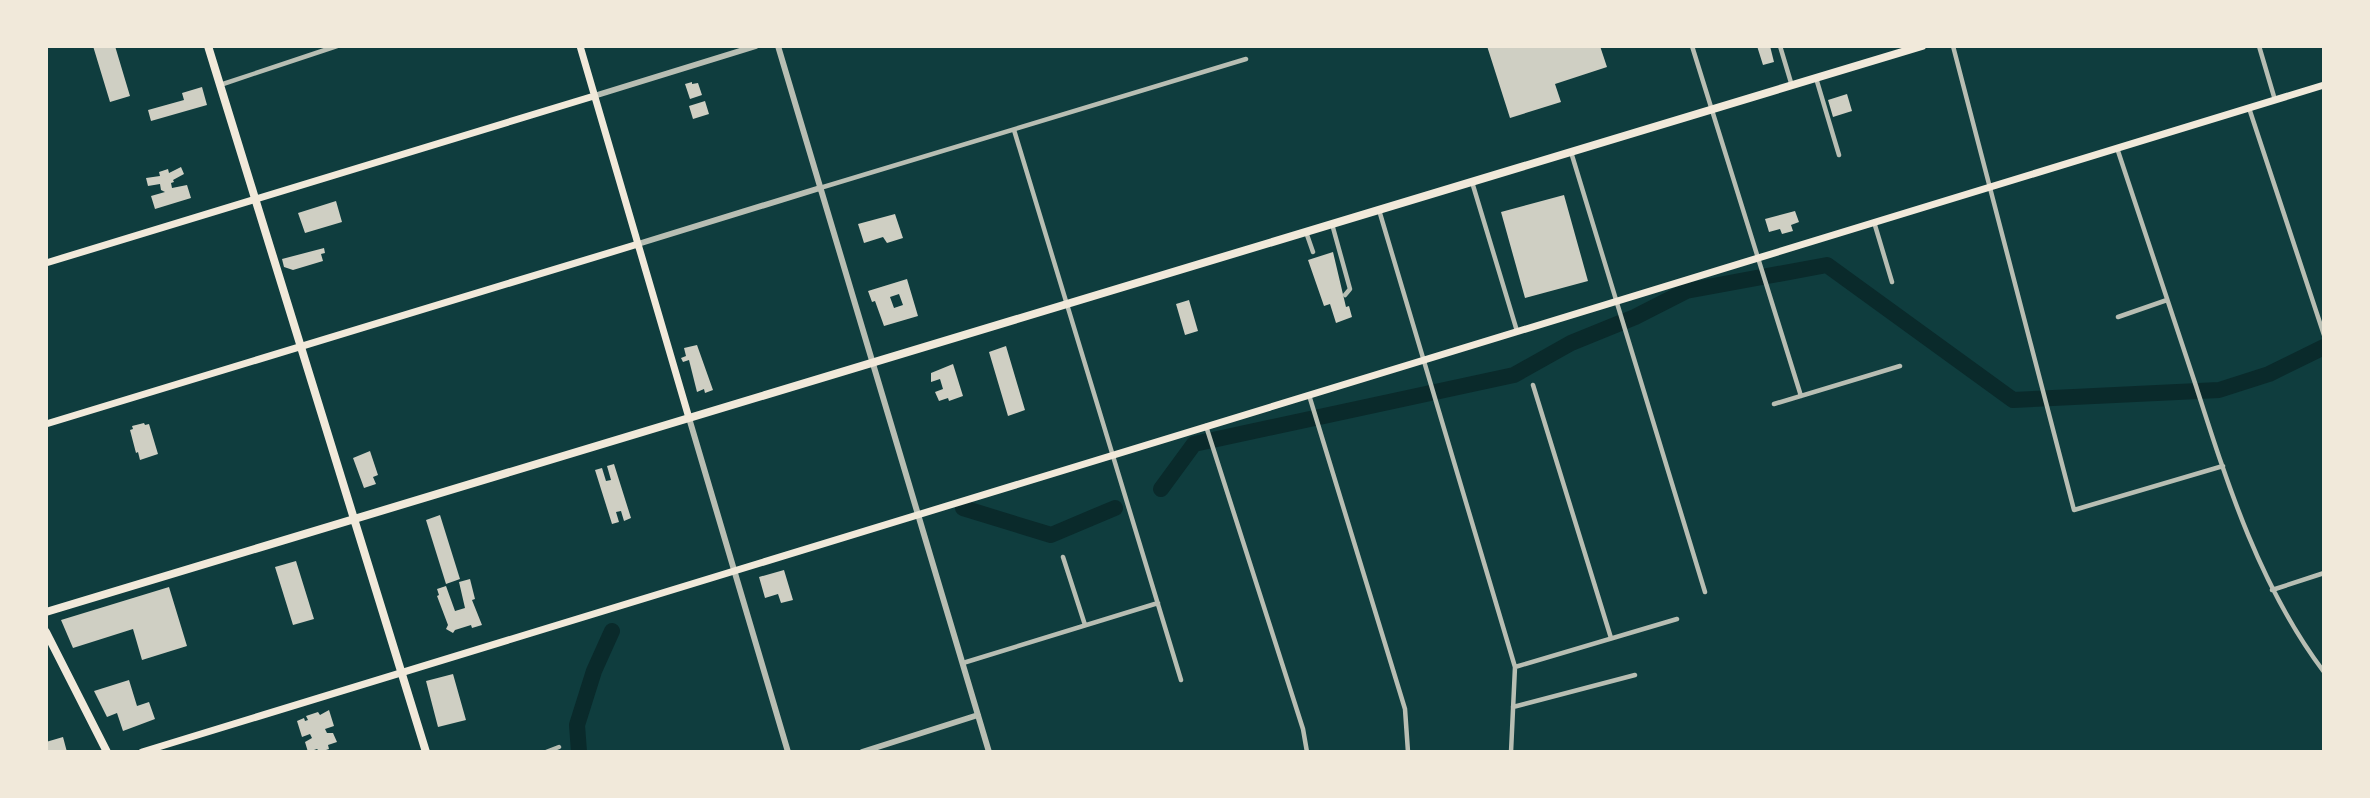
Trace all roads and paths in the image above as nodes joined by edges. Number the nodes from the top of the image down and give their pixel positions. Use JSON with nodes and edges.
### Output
{"nodes":[{"id":1,"x":208,"y":46,"type":"edge"},
{"id":2,"x":337,"y":46,"type":"edge"},
{"id":3,"x":580,"y":46,"type":"edge"},
{"id":4,"x":756,"y":46,"type":"edge"},
{"id":5,"x":778,"y":46,"type":"edge"},
{"id":6,"x":1692,"y":46,"type":"edge"},
{"id":7,"x":1780,"y":46,"type":"edge"},
{"id":8,"x":1922,"y":46,"type":"edge"},
{"id":9,"x":1953,"y":46,"type":"edge"},
{"id":10,"x":2259,"y":46,"type":"edge"},
{"id":11,"x":1246,"y":59,"type":"dead end"},
{"id":12,"x":1816,"y":78,"type":"junction"},
{"id":13,"x":220,"y":85,"type":"junction"},
{"id":14,"x":2324,"y":85,"type":"edge"},
{"id":15,"x":1792,"y":86,"type":"junction"},
{"id":16,"x":594,"y":96,"type":"junction"},
{"id":17,"x":2275,"y":100,"type":"junction"},
{"id":18,"x":2249,"y":108,"type":"junction"},
{"id":19,"x":1712,"y":110,"type":"junction"},
{"id":20,"x":1014,"y":130,"type":"junction"},
{"id":21,"x":2117,"y":148,"type":"junction"},
{"id":22,"x":1571,"y":152,"type":"junction"},
{"id":23,"x":1839,"y":155,"type":"dead end"},
{"id":24,"x":1472,"y":182,"type":"junction"},
{"id":25,"x":1990,"y":187,"type":"junction"},
{"id":26,"x":820,"y":188,"type":"junction"},
{"id":27,"x":255,"y":200,"type":"junction"},
{"id":28,"x":1379,"y":210,"type":"junction"},
{"id":29,"x":1874,"y":222,"type":"junction"},
{"id":30,"x":1332,"y":224,"type":"junction"},
{"id":31,"x":1306,"y":232,"type":"junction"},
{"id":32,"x":638,"y":244,"type":"junction"},
{"id":33,"x":1313,"y":252,"type":"dead end"},
{"id":34,"x":1758,"y":258,"type":"junction"},
{"id":35,"x":46,"y":263,"type":"edge"},
{"id":36,"x":1892,"y":282,"type":"dead end"},
{"id":37,"x":1345,"y":295,"type":"dead end"},
{"id":38,"x":2168,"y":300,"type":"junction"},
{"id":39,"x":1067,"y":304,"type":"junction"},
{"id":40,"x":1617,"y":304,"type":"junction"},
{"id":41,"x":2118,"y":317,"type":"dead end"},
{"id":42,"x":1517,"y":331,"type":"junction"},
{"id":43,"x":2324,"y":334,"type":"edge"},
{"id":44,"x":301,"y":347,"type":"junction"},
{"id":45,"x":1423,"y":360,"type":"junction"},
{"id":46,"x":873,"y":363,"type":"junction"},
{"id":47,"x":1900,"y":366,"type":"dead end"},
{"id":48,"x":1533,"y":385,"type":"dead end"},
{"id":49,"x":1310,"y":394,"type":"junction"},
{"id":50,"x":1802,"y":396,"type":"junction"},
{"id":51,"x":1774,"y":404,"type":"dead end"},
{"id":52,"x":689,"y":418,"type":"junction"},
{"id":53,"x":46,"y":424,"type":"edge"},
{"id":54,"x":1207,"y":430,"type":"junction"},
{"id":55,"x":1113,"y":455,"type":"junction"},
{"id":56,"x":2223,"y":466,"type":"junction"},
{"id":57,"x":918,"y":514,"type":"junction"},
{"id":58,"x":354,"y":519,"type":"junction"},
{"id":59,"x":1063,"y":557,"type":"dead end"},
{"id":60,"x":734,"y":570,"type":"junction"},
{"id":61,"x":2324,"y":573,"type":"edge"},
{"id":62,"x":2272,"y":590,"type":"junction"},
{"id":63,"x":1705,"y":592,"type":"dead end"},
{"id":64,"x":1158,"y":603,"type":"junction"},
{"id":65,"x":46,"y":612,"type":"edge"},
{"id":66,"x":1677,"y":619,"type":"dead end"},
{"id":67,"x":1085,"y":625,"type":"junction"},
{"id":68,"x":46,"y":632,"type":"edge"},
{"id":69,"x":1611,"y":638,"type":"junction"},
{"id":70,"x":963,"y":663,"type":"junction"},
{"id":71,"x":1515,"y":667,"type":"junction"},
{"id":72,"x":401,"y":672,"type":"junction"},
{"id":73,"x":2324,"y":672,"type":"edge"},
{"id":74,"x":1635,"y":675,"type":"dead end"},
{"id":75,"x":1181,"y":680,"type":"dead end"},
{"id":76,"x":1513,"y":707,"type":"junction"},
{"id":77,"x":978,"y":715,"type":"junction"},
{"id":78,"x":559,"y":747,"type":"dead end"},
{"id":79,"x":107,"y":752,"type":"edge"},
{"id":80,"x":142,"y":752,"type":"edge"},
{"id":81,"x":426,"y":752,"type":"edge"},
{"id":82,"x":546,"y":752,"type":"edge"},
{"id":83,"x":788,"y":752,"type":"edge"},
{"id":84,"x":862,"y":752,"type":"edge"},
{"id":85,"x":989,"y":752,"type":"edge"},
{"id":86,"x":1307,"y":752,"type":"edge"},
{"id":87,"x":1408,"y":752,"type":"edge"},
{"id":88,"x":1511,"y":752,"type":"edge"}],
"edges":[{"from":1,"to":13,"type":"main road"},
{"from":2,"to":13,"type":"street"},
{"from":3,"to":16,"type":"main road"},
{"from":4,"to":16,"type":"street"},
{"from":5,"to":26,"type":"street"},
{"from":6,"to":19,"type":"street"},
{"from":7,"to":15,"type":"street"},
{"from":8,"to":12,"type":"main road"},
{"from":9,"to":25,"type":"street"},
{"from":10,"to":17,"type":"street"},
{"from":11,"to":20,"type":"street"},
{"from":12,"to":15,"type":"main road"},
{"from":12,"to":23,"type":"street"},
{"from":13,"to":27,"type":"main road"},
{"from":14,"to":17,"type":"main road"},
{"from":15,"to":19,"type":"main road"},
{"from":16,"to":27,"type":"main road"},
{"from":16,"to":32,"type":"main road"},
{"from":17,"to":18,"type":"main road"},
{"from":18,"to":21,"type":"main road"},
{"from":18,"to":43,"type":"street"},
{"from":19,"to":22,"type":"main road"},
{"from":19,"to":34,"type":"street"},
{"from":20,"to":26,"type":"street"},
{"from":20,"to":39,"type":"street"},
{"from":21,"to":25,"type":"main road"},
{"from":21,"to":38,"type":"street"},
{"from":22,"to":24,"type":"main road"},
{"from":22,"to":40,"type":"street"},
{"from":24,"to":28,"type":"main road"},
{"from":24,"to":42,"type":"street"},
{"from":25,"to":29,"type":"main road"},
{"from":25,"to":56,"type":"street"},
{"from":26,"to":32,"type":"street"},
{"from":26,"to":46,"type":"street"},
{"from":27,"to":35,"type":"main road"},
{"from":27,"to":44,"type":"main road"},
{"from":28,"to":30,"type":"main road"},
{"from":28,"to":45,"type":"street"},
{"from":29,"to":34,"type":"main road"},
{"from":29,"to":36,"type":"street"},
{"from":30,"to":31,"type":"main road"},
{"from":30,"to":37,"type":"street"},
{"from":31,"to":33,"type":"street"},
{"from":31,"to":39,"type":"main road"},
{"from":32,"to":44,"type":"main road"},
{"from":32,"to":52,"type":"main road"},
{"from":34,"to":40,"type":"main road"},
{"from":34,"to":50,"type":"street"},
{"from":38,"to":41,"type":"street"},
{"from":38,"to":56,"type":"street"},
{"from":39,"to":46,"type":"main road"},
{"from":39,"to":55,"type":"street"},
{"from":40,"to":42,"type":"main road"},
{"from":40,"to":63,"type":"street"},
{"from":42,"to":45,"type":"main road"},
{"from":44,"to":53,"type":"main road"},
{"from":44,"to":58,"type":"main road"},
{"from":45,"to":49,"type":"main road"},
{"from":45,"to":71,"type":"street"},
{"from":46,"to":52,"type":"main road"},
{"from":46,"to":57,"type":"street"},
{"from":47,"to":50,"type":"street"},
{"from":48,"to":69,"type":"street"},
{"from":49,"to":54,"type":"main road"},
{"from":49,"to":87,"type":"street"},
{"from":50,"to":51,"type":"street"},
{"from":52,"to":58,"type":"main road"},
{"from":52,"to":60,"type":"street"},
{"from":54,"to":55,"type":"main road"},
{"from":54,"to":86,"type":"street"},
{"from":55,"to":57,"type":"main road"},
{"from":55,"to":64,"type":"street"},
{"from":56,"to":62,"type":"street"},
{"from":57,"to":60,"type":"main road"},
{"from":57,"to":70,"type":"street"},
{"from":58,"to":65,"type":"main road"},
{"from":58,"to":72,"type":"main road"},
{"from":59,"to":67,"type":"street"},
{"from":60,"to":72,"type":"main road"},
{"from":60,"to":83,"type":"street"},
{"from":61,"to":62,"type":"street"},
{"from":62,"to":73,"type":"street"},
{"from":64,"to":67,"type":"street"},
{"from":64,"to":75,"type":"street"},
{"from":66,"to":69,"type":"street"},
{"from":67,"to":70,"type":"street"},
{"from":68,"to":79,"type":"main road"},
{"from":69,"to":71,"type":"street"},
{"from":70,"to":77,"type":"street"},
{"from":71,"to":76,"type":"street"},
{"from":72,"to":80,"type":"main road"},
{"from":72,"to":81,"type":"main road"},
{"from":74,"to":76,"type":"street"},
{"from":76,"to":88,"type":"street"},
{"from":77,"to":84,"type":"street"},
{"from":77,"to":85,"type":"street"},
{"from":78,"to":82,"type":"street"}]}
